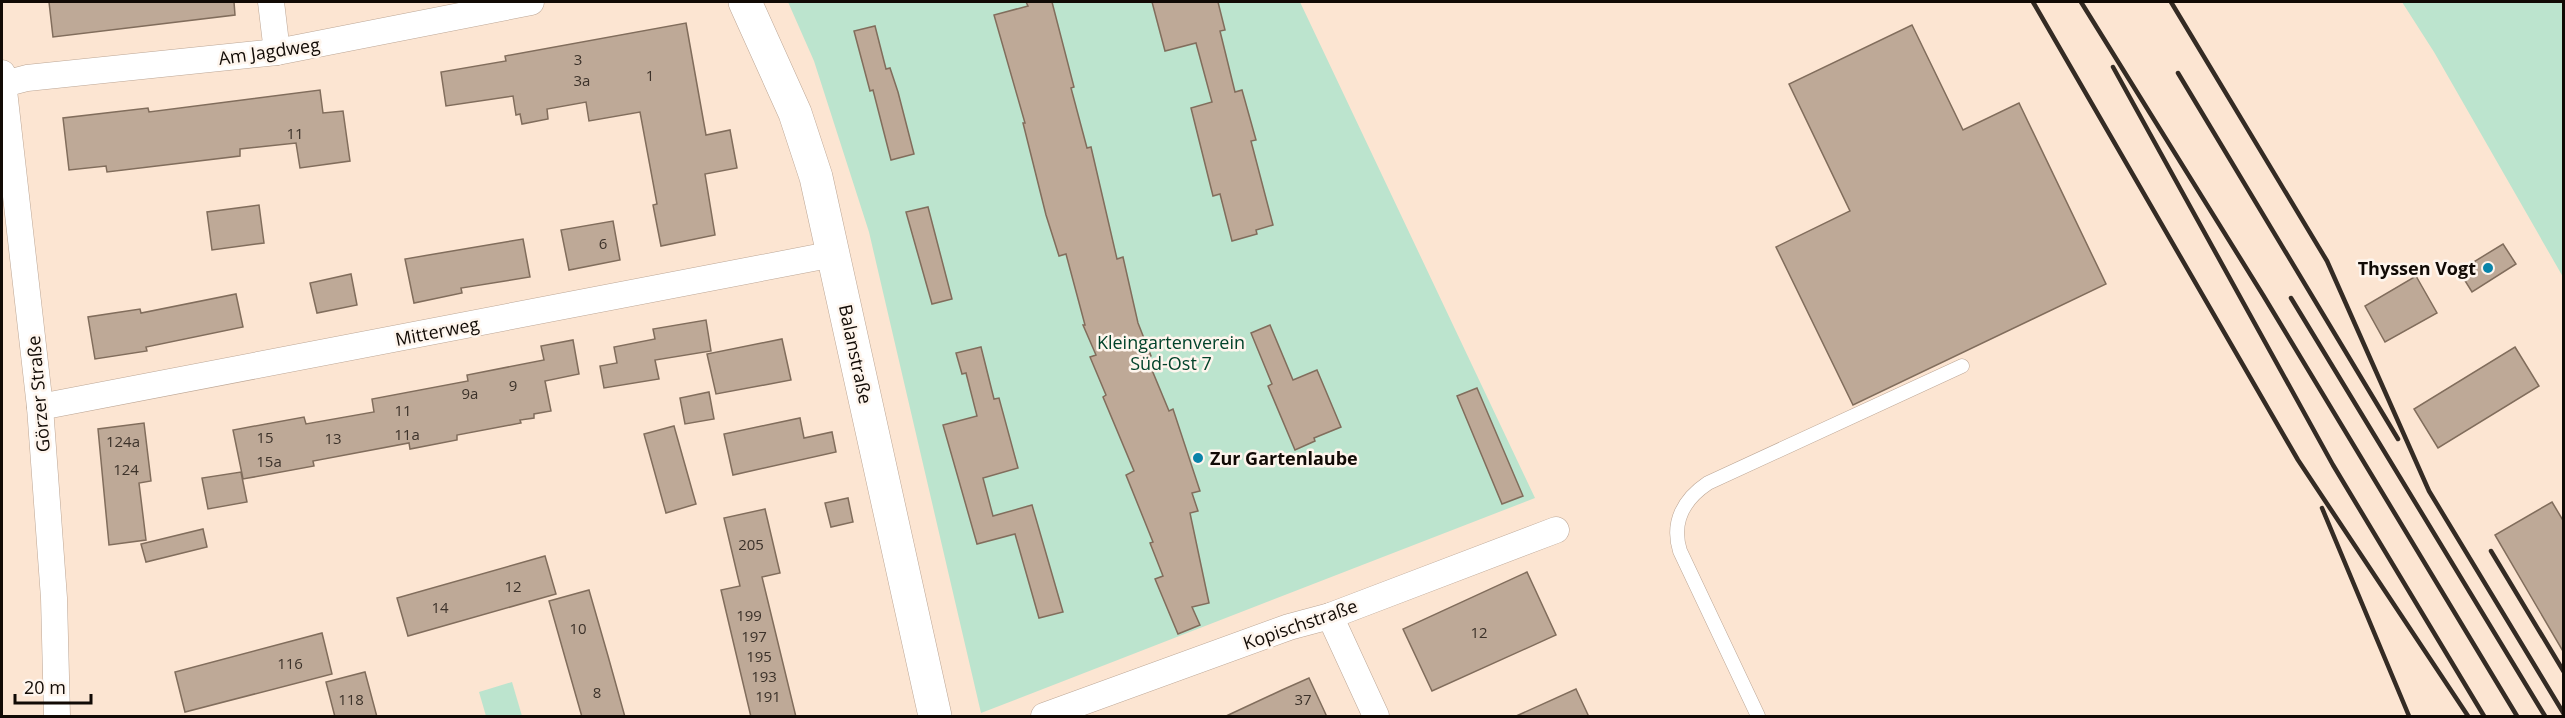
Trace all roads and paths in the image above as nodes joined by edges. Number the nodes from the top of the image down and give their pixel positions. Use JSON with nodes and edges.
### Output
{"nodes":[{"id":1,"x":270,"y":2,"type":"edge"},
{"id":2,"x":531,"y":2,"type":"edge"},
{"id":3,"x":745,"y":2,"type":"edge"},
{"id":4,"x":277,"y":52,"type":"junction"},
{"id":5,"x":3,"y":79,"type":"edge"},
{"id":6,"x":834,"y":254,"type":"junction"},
{"id":7,"x":1962,"y":366,"type":"dead end"},
{"id":8,"x":40,"y":407,"type":"junction"},
{"id":9,"x":1556,"y":530,"type":"dead end"},
{"id":10,"x":1330,"y":616,"type":"junction"},
{"id":11,"x":57,"y":717,"type":"edge"},
{"id":12,"x":935,"y":717,"type":"edge"},
{"id":13,"x":1044,"y":717,"type":"edge"},
{"id":14,"x":1376,"y":717,"type":"edge"},
{"id":15,"x":1758,"y":717,"type":"edge"}],
"edges":[{"from":1,"to":4,"type":"street"},
{"from":2,"to":4,"type":"street","name":"Am Jagdweg"},
{"from":3,"to":6,"type":"street","name":"Balanstraße"},
{"from":4,"to":5,"type":"street","name":"Am Jagdweg"},
{"from":5,"to":8,"type":"street","name":"Görzer Straße"},
{"from":6,"to":8,"type":"street","name":"Mitterweg"},
{"from":6,"to":12,"type":"street","name":"Balanstraße"},
{"from":7,"to":15,"type":"lane"},
{"from":8,"to":11,"type":"street","name":"Görzer Straße"},
{"from":9,"to":10,"type":"street","name":"Kopischstraße"},
{"from":10,"to":13,"type":"street","name":"Kopischstraße"},
{"from":10,"to":14,"type":"street"}]}
